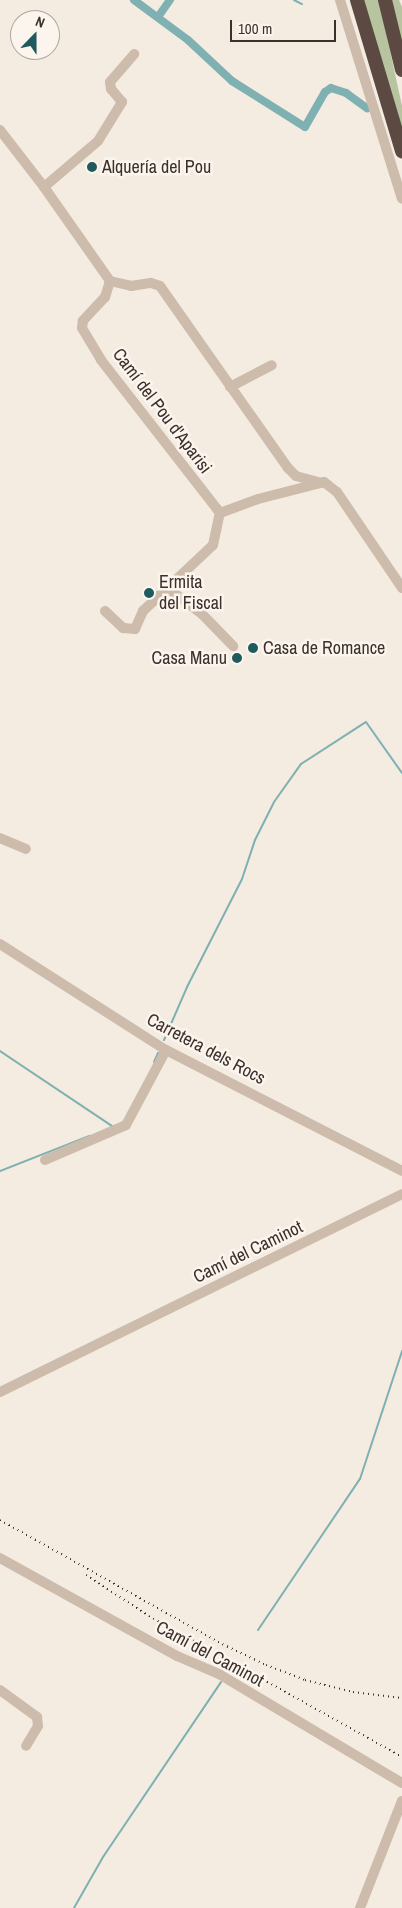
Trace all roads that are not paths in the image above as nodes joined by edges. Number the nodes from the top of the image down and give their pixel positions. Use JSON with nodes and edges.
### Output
{"nodes":[{"id":1,"x":340,"y":0,"type":"edge"},
{"id":2,"x":358,"y":0,"type":"edge"},
{"id":3,"x":385,"y":0,"type":"edge"},
{"id":4,"x":134,"y":54,"type":"dead end"},
{"id":5,"x":402,"y":70,"type":"edge"},
{"id":6,"x":0,"y":130,"type":"edge"},
{"id":7,"x":402,"y":151,"type":"edge"},
{"id":8,"x":44,"y":186,"type":"junction"},
{"id":9,"x":402,"y":200,"type":"edge"},
{"id":10,"x":110,"y":281,"type":"junction"},
{"id":11,"x":272,"y":365,"type":"dead end"},
{"id":12,"x":230,"y":387,"type":"junction"},
{"id":13,"x":324,"y":482,"type":"junction"},
{"id":14,"x":220,"y":513,"type":"junction"},
{"id":15,"x":402,"y":588,"type":"edge"},
{"id":16,"x":169,"y":589,"type":"junction"},
{"id":17,"x":105,"y":611,"type":"dead end"},
{"id":18,"x":233,"y":646,"type":"dead end"},
{"id":19,"x":0,"y":838,"type":"edge"},
{"id":20,"x":26,"y":849,"type":"dead end"},
{"id":21,"x":0,"y":944,"type":"edge"},
{"id":22,"x":166,"y":1050,"type":"junction"},
{"id":23,"x":46,"y":1160,"type":"dead end"},
{"id":24,"x":402,"y":1171,"type":"edge"},
{"id":25,"x":402,"y":1194,"type":"edge"},
{"id":26,"x":0,"y":1392,"type":"edge"},
{"id":27,"x":0,"y":1558,"type":"edge"},
{"id":28,"x":0,"y":1690,"type":"edge"},
{"id":29,"x":26,"y":1746,"type":"dead end"},
{"id":30,"x":402,"y":1783,"type":"edge"},
{"id":31,"x":402,"y":1801,"type":"edge"},
{"id":32,"x":360,"y":1908,"type":"edge"}],
"edges":[{"from":1,"to":9,"type":"street"},
{"from":2,"to":7,"type":"highway"},
{"from":3,"to":5,"type":"highway"},
{"from":4,"to":8,"type":"street"},
{"from":6,"to":8,"type":"street"},
{"from":8,"to":10,"type":"street"},
{"from":10,"to":12,"type":"street"},
{"from":10,"to":14,"type":"street","name":"Camí del Pou d'Aparisi"},
{"from":11,"to":12,"type":"street"},
{"from":12,"to":13,"type":"street"},
{"from":13,"to":14,"type":"street"},
{"from":13,"to":15,"type":"street"},
{"from":14,"to":16,"type":"street"},
{"from":16,"to":17,"type":"street"},
{"from":16,"to":18,"type":"street"},
{"from":19,"to":20,"type":"street"},
{"from":21,"to":22,"type":"street","name":"Carretera dels Rocs"},
{"from":22,"to":23,"type":"street"},
{"from":22,"to":24,"type":"street","name":"Carretera dels Rocs"},
{"from":25,"to":26,"type":"street","name":"Camí del Caminot"},
{"from":27,"to":30,"type":"street","name":"Camí del Caminot"},
{"from":28,"to":29,"type":"street"},
{"from":31,"to":32,"type":"street"}]}
